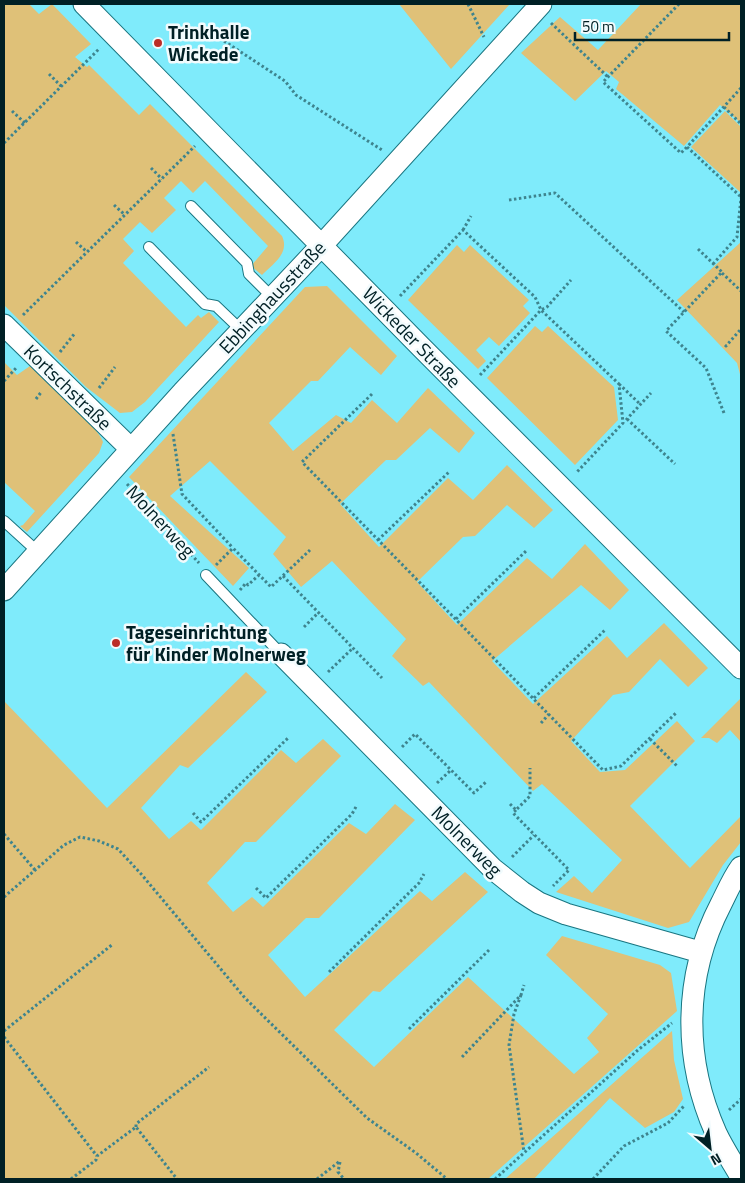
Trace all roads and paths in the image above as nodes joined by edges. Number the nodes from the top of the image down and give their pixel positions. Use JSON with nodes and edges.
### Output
{"nodes":[{"id":1,"x":84,"y":4,"type":"edge"},
{"id":2,"x":468,"y":4,"type":"edge"},
{"id":3,"x":679,"y":4,"type":"edge"},
{"id":4,"x":543,"y":11,"type":"edge"},
{"id":5,"x":485,"y":39,"type":"dead end"},
{"id":6,"x":224,"y":41,"type":"dead end"},
{"id":7,"x":102,"y":46,"type":"dead end"},
{"id":8,"x":49,"y":74,"type":"dead end"},
{"id":9,"x":608,"y":78,"type":"junction"},
{"id":10,"x":61,"y":86,"type":"junction"},
{"id":11,"x":741,"y":88,"type":"edge"},
{"id":12,"x":724,"y":107,"type":"junction"},
{"id":13,"x":12,"y":111,"type":"dead end"},
{"id":14,"x":25,"y":123,"type":"junction"},
{"id":15,"x":741,"y":124,"type":"edge"},
{"id":16,"x":4,"y":143,"type":"edge"},
{"id":17,"x":198,"y":144,"type":"dead end"},
{"id":18,"x":687,"y":147,"type":"junction"},
{"id":19,"x":383,"y":151,"type":"dead end"},
{"id":20,"x":150,"y":168,"type":"dead end"},
{"id":21,"x":162,"y":179,"type":"junction"},
{"id":22,"x":741,"y":196,"type":"edge"},
{"id":23,"x":509,"y":200,"type":"dead end"},
{"id":24,"x":114,"y":205,"type":"dead end"},
{"id":25,"x":191,"y":206,"type":"dead end"},
{"id":26,"x":125,"y":215,"type":"junction"},
{"id":27,"x":471,"y":216,"type":"dead end"},
{"id":28,"x":463,"y":230,"type":"junction"},
{"id":29,"x":76,"y":242,"type":"dead end"},
{"id":30,"x":322,"y":245,"type":"junction"},
{"id":31,"x":149,"y":247,"type":"dead end"},
{"id":32,"x":698,"y":249,"type":"dead end"},
{"id":33,"x":87,"y":252,"type":"junction"},
{"id":34,"x":713,"y":264,"type":"junction"},
{"id":35,"x":722,"y":273,"type":"junction"},
{"id":36,"x":571,"y":280,"type":"dead end"},
{"id":37,"x":741,"y":291,"type":"edge"},
{"id":38,"x":400,"y":296,"type":"dead end"},
{"id":39,"x":272,"y":297,"type":"junction"},
{"id":40,"x":541,"y":310,"type":"junction"},
{"id":41,"x":684,"y":312,"type":"junction"},
{"id":42,"x":10,"y":323,"type":"edge"},
{"id":43,"x":741,"y":329,"type":"edge"},
{"id":44,"x":241,"y":330,"type":"junction"},
{"id":45,"x":75,"y":333,"type":"dead end"},
{"id":46,"x":725,"y":345,"type":"dead end"},
{"id":47,"x":55,"y":358,"type":"dead end"},
{"id":48,"x":20,"y":364,"type":"dead end"},
{"id":49,"x":115,"y":367,"type":"dead end"},
{"id":50,"x":480,"y":375,"type":"dead end"},
{"id":51,"x":4,"y":381,"type":"edge"},
{"id":52,"x":619,"y":384,"type":"junction"},
{"id":53,"x":98,"y":388,"type":"dead end"},
{"id":54,"x":651,"y":393,"type":"dead end"},
{"id":55,"x":372,"y":394,"type":"dead end"},
{"id":56,"x":640,"y":404,"type":"junction"},
{"id":57,"x":724,"y":413,"type":"dead end"},
{"id":58,"x":626,"y":419,"type":"junction"},
{"id":59,"x":623,"y":423,"type":"junction"},
{"id":60,"x":173,"y":432,"type":"dead end"},
{"id":61,"x":132,"y":449,"type":"junction"},
{"id":62,"x":675,"y":464,"type":"dead end"},
{"id":63,"x":113,"y":469,"type":"junction"},
{"id":64,"x":449,"y":472,"type":"dead end"},
{"id":65,"x":577,"y":472,"type":"dead end"},
{"id":66,"x":4,"y":521,"type":"edge"},
{"id":67,"x":378,"y":540,"type":"junction"},
{"id":68,"x":234,"y":548,"type":"junction"},
{"id":69,"x":310,"y":550,"type":"dead end"},
{"id":70,"x":526,"y":551,"type":"dead end"},
{"id":71,"x":38,"y":552,"type":"junction"},
{"id":72,"x":206,"y":575,"type":"junction"},
{"id":73,"x":259,"y":575,"type":"junction"},
{"id":74,"x":282,"y":576,"type":"junction"},
{"id":75,"x":4,"y":590,"type":"edge"},
{"id":76,"x":229,"y":600,"type":"junction"},
{"id":77,"x":318,"y":613,"type":"junction"},
{"id":78,"x":456,"y":619,"type":"junction"},
{"id":79,"x":304,"y":627,"type":"dead end"},
{"id":80,"x":605,"y":630,"type":"dead end"},
{"id":81,"x":353,"y":648,"type":"junction"},
{"id":82,"x":281,"y":654,"type":"joint"},
{"id":83,"x":741,"y":668,"type":"edge"},
{"id":84,"x":328,"y":673,"type":"dead end"},
{"id":85,"x":382,"y":678,"type":"dead end"},
{"id":86,"x":534,"y":698,"type":"junction"},
{"id":87,"x":677,"y":712,"type":"dead end"},
{"id":88,"x":549,"y":714,"type":"junction"},
{"id":89,"x":540,"y":723,"type":"dead end"},
{"id":90,"x":288,"y":738,"type":"dead end"},
{"id":91,"x":650,"y":739,"type":"junction"},
{"id":92,"x":400,"y":748,"type":"dead end"},
{"id":93,"x":677,"y":766,"type":"dead end"},
{"id":94,"x":530,"y":768,"type":"dead end"},
{"id":95,"x":451,"y":770,"type":"junction"},
{"id":96,"x":487,"y":781,"type":"dead end"},
{"id":97,"x":436,"y":784,"type":"dead end"},
{"id":98,"x":510,"y":804,"type":"dead end"},
{"id":99,"x":357,"y":805,"type":"dead end"},
{"id":100,"x":516,"y":810,"type":"junction"},
{"id":101,"x":193,"y":814,"type":"dead end"},
{"id":102,"x":4,"y":834,"type":"edge"},
{"id":103,"x":534,"y":835,"type":"junction"},
{"id":104,"x":516,"y":853,"type":"dead end"},
{"id":105,"x":741,"y":868,"type":"edge"},
{"id":106,"x":35,"y":870,"type":"junction"},
{"id":107,"x":424,"y":874,"type":"dead end"},
{"id":108,"x":558,"y":881,"type":"dead end"},
{"id":109,"x":256,"y":888,"type":"dead end"},
{"id":110,"x":4,"y":897,"type":"edge"},
{"id":111,"x":113,"y":944,"type":"dead end"},
{"id":112,"x":489,"y":950,"type":"dead end"},
{"id":113,"x":700,"y":952,"type":"junction"},
{"id":114,"x":329,"y":972,"type":"dead end"},
{"id":115,"x":524,"y":985,"type":"dead end"},
{"id":116,"x":521,"y":995,"type":"junction"},
{"id":117,"x":691,"y":1021,"type":"junction"},
{"id":118,"x":4,"y":1030,"type":"edge"},
{"id":119,"x":409,"y":1030,"type":"dead end"},
{"id":120,"x":4,"y":1037,"type":"edge"},
{"id":121,"x":462,"y":1057,"type":"dead end"},
{"id":122,"x":209,"y":1068,"type":"dead end"},
{"id":123,"x":741,"y":1099,"type":"edge"},
{"id":124,"x":685,"y":1105,"type":"dead end"},
{"id":125,"x":723,"y":1117,"type":"dead end"},
{"id":126,"x":136,"y":1127,"type":"junction"},
{"id":127,"x":524,"y":1153,"type":"junction"},
{"id":128,"x":97,"y":1156,"type":"junction"},
{"id":129,"x":741,"y":1177,"type":"edge"},
{"id":130,"x":71,"y":1179,"type":"edge"},
{"id":131,"x":178,"y":1179,"type":"edge"},
{"id":132,"x":317,"y":1179,"type":"edge"},
{"id":133,"x":344,"y":1179,"type":"edge"},
{"id":134,"x":446,"y":1179,"type":"edge"},
{"id":135,"x":495,"y":1179,"type":"edge"},
{"id":136,"x":593,"y":1179,"type":"edge"}],
"edges":[{"from":1,"to":30,"type":"street","name":"Wickeder Straße"},
{"from":2,"to":5,"type":"path"},
{"from":3,"to":9,"type":"path"},
{"from":4,"to":9,"type":"path"},
{"from":4,"to":30,"type":"street","name":"Ebbinghausstraße"},
{"from":6,"to":19,"type":"path"},
{"from":7,"to":10,"type":"path"},
{"from":8,"to":10,"type":"path"},
{"from":9,"to":18,"type":"path"},
{"from":10,"to":14,"type":"path"},
{"from":11,"to":12,"type":"path"},
{"from":12,"to":15,"type":"path"},
{"from":12,"to":18,"type":"path"},
{"from":13,"to":14,"type":"path"},
{"from":14,"to":16,"type":"path"},
{"from":17,"to":21,"type":"path"},
{"from":18,"to":22,"type":"path"},
{"from":20,"to":21,"type":"path"},
{"from":21,"to":26,"type":"path"},
{"from":22,"to":34,"type":"path"},
{"from":23,"to":41,"type":"path"},
{"from":24,"to":26,"type":"path"},
{"from":25,"to":39,"type":"lane"},
{"from":26,"to":33,"type":"path"},
{"from":27,"to":28,"type":"path"},
{"from":28,"to":38,"type":"path"},
{"from":28,"to":40,"type":"path"},
{"from":29,"to":33,"type":"path"},
{"from":30,"to":39,"type":"street","name":"Ebbinghausstraße"},
{"from":30,"to":83,"type":"street","name":"Wickeder Straße"},
{"from":31,"to":44,"type":"lane"},
{"from":32,"to":34,"type":"path"},
{"from":33,"to":42,"type":"path"},
{"from":34,"to":35,"type":"path"},
{"from":35,"to":37,"type":"path"},
{"from":35,"to":41,"type":"path"},
{"from":36,"to":40,"type":"path"},
{"from":39,"to":44,"type":"street","name":"Ebbinghausstraße"},
{"from":40,"to":50,"type":"path"},
{"from":40,"to":52,"type":"path"},
{"from":41,"to":57,"type":"path"},
{"from":42,"to":61,"type":"street","name":"Kortschstraße"},
{"from":43,"to":46,"type":"path"},
{"from":44,"to":61,"type":"street","name":"Ebbinghausstraße"},
{"from":45,"to":47,"type":"path"},
{"from":48,"to":51,"type":"path"},
{"from":49,"to":53,"type":"path"},
{"from":52,"to":56,"type":"path"},
{"from":52,"to":59,"type":"path"},
{"from":54,"to":56,"type":"path"},
{"from":55,"to":67,"type":"path"},
{"from":56,"to":58,"type":"path"},
{"from":58,"to":59,"type":"path"},
{"from":58,"to":62,"type":"path"},
{"from":59,"to":65,"type":"path"},
{"from":60,"to":68,"type":"path"},
{"from":61,"to":63,"type":"street","name":"Ebbinghausstraße"},
{"from":63,"to":71,"type":"street","name":"Ebbinghausstraße"},
{"from":63,"to":72,"type":"path","name":"Molnerweg"},
{"from":64,"to":67,"type":"path"},
{"from":66,"to":71,"type":"lane"},
{"from":67,"to":78,"type":"path"},
{"from":68,"to":72,"type":"path"},
{"from":68,"to":73,"type":"path"},
{"from":69,"to":74,"type":"path"},
{"from":70,"to":78,"type":"path"},
{"from":71,"to":75,"type":"street","name":"Ebbinghausstraße"},
{"from":72,"to":76,"type":"lane"},
{"from":73,"to":74,"type":"path"},
{"from":73,"to":76,"type":"path"},
{"from":74,"to":77,"type":"path"},
{"from":76,"to":82,"type":"lane"},
{"from":77,"to":79,"type":"path"},
{"from":77,"to":81,"type":"path"},
{"from":78,"to":86,"type":"path"},
{"from":80,"to":86,"type":"path"},
{"from":81,"to":84,"type":"path"},
{"from":81,"to":85,"type":"path"},
{"from":82,"to":113,"type":"street","name":"Molnerweg"},
{"from":86,"to":88,"type":"path"},
{"from":87,"to":91,"type":"path"},
{"from":88,"to":89,"type":"path"},
{"from":88,"to":91,"type":"path"},
{"from":90,"to":101,"type":"path"},
{"from":91,"to":93,"type":"path"},
{"from":92,"to":95,"type":"path"},
{"from":94,"to":100,"type":"path"},
{"from":95,"to":96,"type":"path"},
{"from":95,"to":97,"type":"path"},
{"from":98,"to":100,"type":"path"},
{"from":99,"to":109,"type":"path"},
{"from":100,"to":103,"type":"path"},
{"from":102,"to":106,"type":"path"},
{"from":103,"to":104,"type":"path"},
{"from":103,"to":108,"type":"path"},
{"from":105,"to":113,"type":"street"},
{"from":106,"to":110,"type":"path"},
{"from":106,"to":134,"type":"path"},
{"from":107,"to":114,"type":"path"},
{"from":111,"to":118,"type":"path"},
{"from":112,"to":119,"type":"path"},
{"from":113,"to":117,"type":"street"},
{"from":115,"to":116,"type":"path"},
{"from":116,"to":121,"type":"path"},
{"from":116,"to":127,"type":"path"},
{"from":117,"to":127,"type":"path"},
{"from":117,"to":129,"type":"street"},
{"from":120,"to":128,"type":"path"},
{"from":122,"to":126,"type":"path"},
{"from":123,"to":125,"type":"path"},
{"from":124,"to":136,"type":"path"},
{"from":126,"to":128,"type":"path"},
{"from":126,"to":131,"type":"path"},
{"from":127,"to":135,"type":"path"},
{"from":128,"to":130,"type":"path"},
{"from":132,"to":133,"type":"path"}]}
